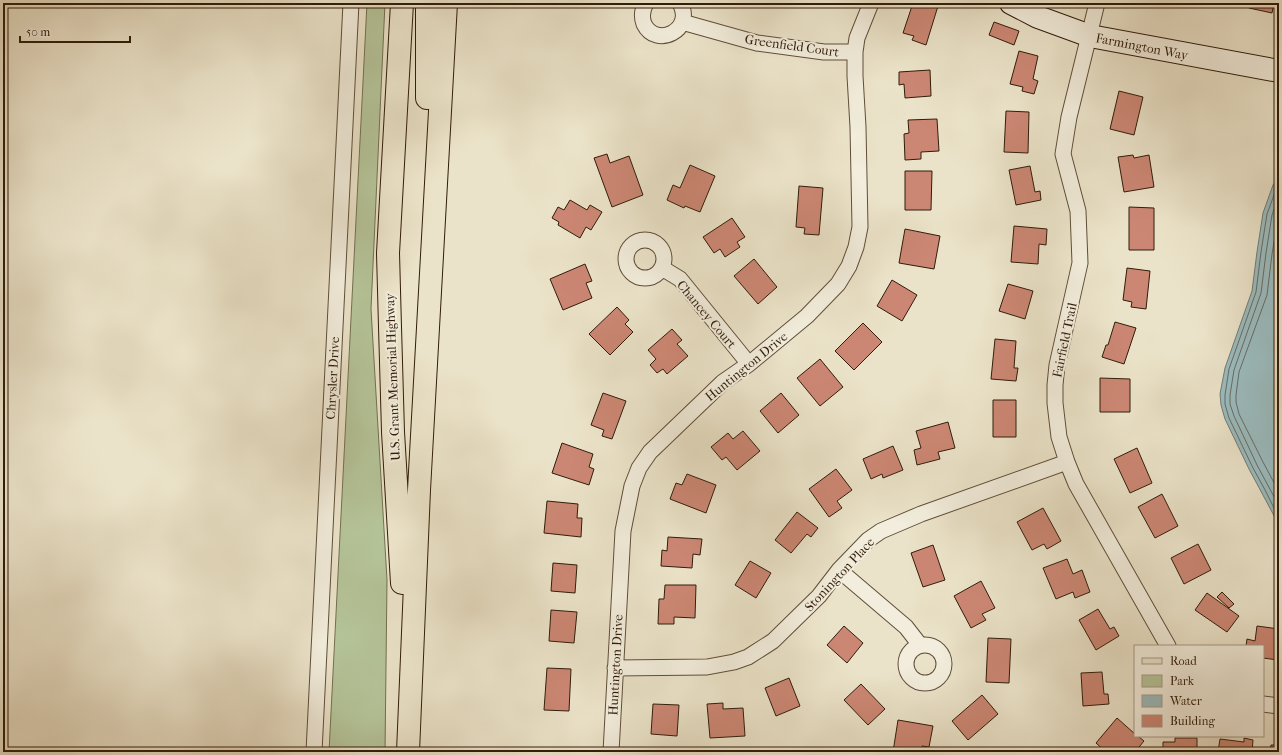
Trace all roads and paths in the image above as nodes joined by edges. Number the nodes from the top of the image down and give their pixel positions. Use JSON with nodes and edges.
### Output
{"nodes":[{"id":1,"x":351,"y":3,"type":"edge"},
{"id":2,"x":402,"y":3,"type":"edge"},
{"id":3,"x":427,"y":3,"type":"edge"},
{"id":4,"x":446,"y":3,"type":"edge"},
{"id":5,"x":646,"y":3,"type":"edge"},
{"id":6,"x":680,"y":3,"type":"edge"},
{"id":7,"x":871,"y":3,"type":"edge"},
{"id":8,"x":1011,"y":3,"type":"edge"},
{"id":9,"x":1097,"y":3,"type":"edge"},
{"id":10,"x":682,"y":22,"type":"junction"},
{"id":11,"x":1090,"y":36,"type":"junction"},
{"id":12,"x":855,"y":52,"type":"junction"},
{"id":13,"x":1279,"y":72,"type":"edge"},
{"id":14,"x":435,"y":195,"type":"junction"},
{"id":15,"x":662,"y":268,"type":"dead end"},
{"id":16,"x":749,"y":364,"type":"junction"},
{"id":17,"x":1067,"y":462,"type":"junction"},
{"id":18,"x":839,"y":570,"type":"junction"},
{"id":19,"x":920,"y":645,"type":"dead end"},
{"id":20,"x":1167,"y":645,"type":"edge"},
{"id":21,"x":615,"y":668,"type":"junction"},
{"id":22,"x":1264,"y":704,"type":"edge"},
{"id":23,"x":1279,"y":706,"type":"edge"},
{"id":24,"x":314,"y":752,"type":"edge"},
{"id":25,"x":406,"y":752,"type":"edge"},
{"id":26,"x":611,"y":752,"type":"edge"}],
"edges":[{"from":1,"to":24,"type":"street","name":"Chrysler Drive"},
{"from":2,"to":25,"type":"main road","name":"U.S. Grant Memorial Highway"},
{"from":3,"to":14,"type":"main road"},
{"from":4,"to":14,"type":"main road","name":"U.S. Grant Memorial Highway"},
{"from":5,"to":10,"type":"street"},
{"from":6,"to":10,"type":"street"},
{"from":7,"to":12,"type":"street","name":"Huntington Drive"},
{"from":8,"to":11,"type":"street","name":"Farmington Way"},
{"from":9,"to":11,"type":"street","name":"Fairfield Trail"},
{"from":10,"to":12,"type":"street","name":"Greenfield Court"},
{"from":11,"to":13,"type":"street","name":"Farmington Way"},
{"from":11,"to":17,"type":"street","name":"Fairfield Trail"},
{"from":12,"to":16,"type":"street","name":"Huntington Drive"},
{"from":14,"to":25,"type":"main road","name":"U.S. Grant Memorial Highway"},
{"from":15,"to":16,"type":"street","name":"Chancey Court"},
{"from":16,"to":21,"type":"street","name":"Huntington Drive"},
{"from":17,"to":18,"type":"street","name":"Stonington Place"},
{"from":17,"to":20,"type":"street","name":"Fairfield Trail"},
{"from":18,"to":19,"type":"street"},
{"from":18,"to":21,"type":"street","name":"Stonington Place"},
{"from":21,"to":26,"type":"street","name":"Huntington Drive"},
{"from":22,"to":23,"type":"street"}]}
